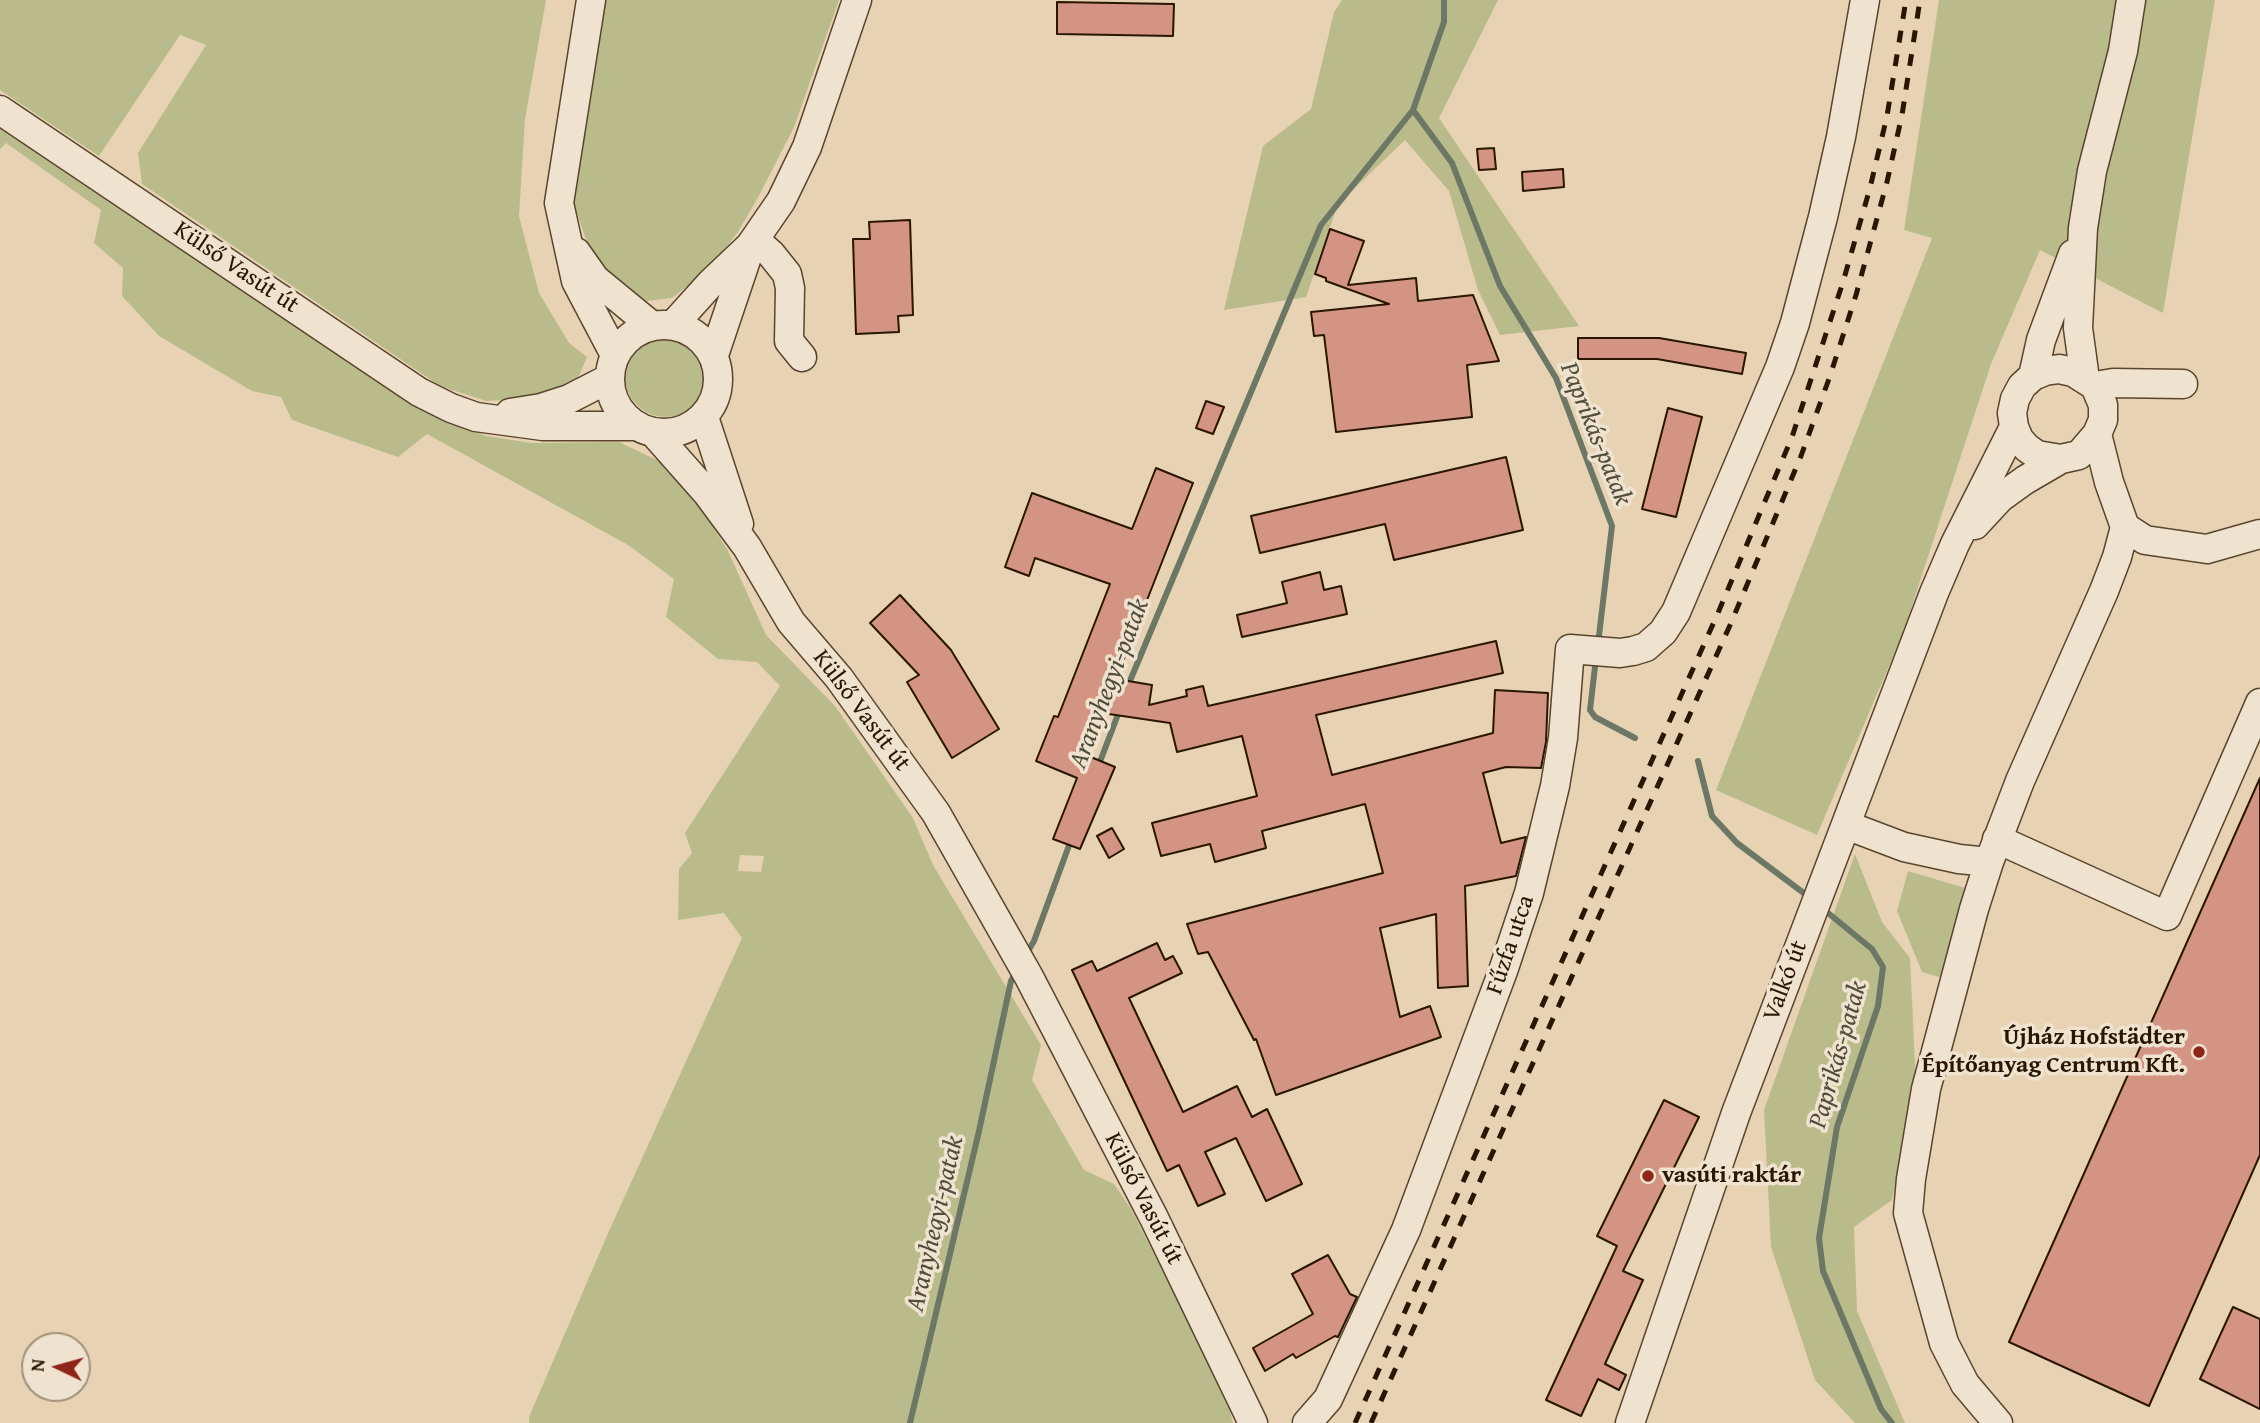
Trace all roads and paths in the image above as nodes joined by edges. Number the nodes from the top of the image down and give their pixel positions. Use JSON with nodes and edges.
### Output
{"nodes":[{"id":1,"x":591,"y":0,"type":"edge"},
{"id":2,"x":857,"y":0,"type":"edge"},
{"id":3,"x":1865,"y":0,"type":"edge"},
{"id":4,"x":2131,"y":0,"type":"edge"},
{"id":5,"x":0,"y":110,"type":"edge"},
{"id":6,"x":2083,"y":228,"type":"junction"},
{"id":7,"x":566,"y":239,"type":"junction"},
{"id":8,"x":753,"y":243,"type":"junction"},
{"id":9,"x":662,"y":325,"type":"junction"},
{"id":10,"x":714,"y":355,"type":"junction"},
{"id":11,"x":802,"y":357,"type":"dead end"},
{"id":12,"x":612,"y":367,"type":"junction"},
{"id":13,"x":2033,"y":376,"type":"junction"},
{"id":14,"x":2183,"y":384,"type":"dead end"},
{"id":15,"x":2094,"y":390,"type":"junction"},
{"id":16,"x":476,"y":417,"type":"junction"},
{"id":17,"x":704,"y":417,"type":"junction"},
{"id":18,"x":2014,"y":428,"type":"junction"},
{"id":19,"x":646,"y":429,"type":"junction"},
{"id":20,"x":2079,"y":450,"type":"junction"},
{"id":21,"x":2125,"y":527,"type":"junction"},
{"id":22,"x":2260,"y":534,"type":"edge"},
{"id":23,"x":1955,"y":544,"type":"junction"},
{"id":24,"x":747,"y":547,"type":"junction"},
{"id":25,"x":2260,"y":704,"type":"edge"},
{"id":26,"x":1846,"y":825,"type":"junction"},
{"id":27,"x":1993,"y":850,"type":"junction"},
{"id":28,"x":1253,"y":1423,"type":"edge"},
{"id":29,"x":1307,"y":1423,"type":"edge"},
{"id":30,"x":1630,"y":1423,"type":"edge"},
{"id":31,"x":1998,"y":1423,"type":"edge"}],
"edges":[{"from":1,"to":7,"type":"street"},
{"from":2,"to":8,"type":"street"},
{"from":3,"to":29,"type":"street","name":"Fűzfa utca"},
{"from":4,"to":6,"type":"street"},
{"from":5,"to":16,"type":"street","name":"Külső Vasút út"},
{"from":6,"to":13,"type":"street"},
{"from":6,"to":15,"type":"street"},
{"from":7,"to":9,"type":"street"},
{"from":7,"to":12,"type":"street"},
{"from":8,"to":9,"type":"street"},
{"from":8,"to":10,"type":"street"},
{"from":8,"to":11,"type":"street"},
{"from":9,"to":10,"type":"street"},
{"from":9,"to":12,"type":"street"},
{"from":10,"to":17,"type":"street"},
{"from":12,"to":16,"type":"street"},
{"from":12,"to":19,"type":"street"},
{"from":13,"to":15,"type":"street"},
{"from":13,"to":18,"type":"street"},
{"from":14,"to":15,"type":"street"},
{"from":15,"to":20,"type":"street"},
{"from":16,"to":19,"type":"street","name":"Külső Vasút út"},
{"from":17,"to":19,"type":"street"},
{"from":17,"to":24,"type":"street","name":"Külső Vasút út"},
{"from":18,"to":20,"type":"street"},
{"from":18,"to":23,"type":"street","name":"Valkó út"},
{"from":19,"to":24,"type":"street","name":"Külső Vasút út"},
{"from":20,"to":21,"type":"street"},
{"from":20,"to":23,"type":"street"},
{"from":21,"to":22,"type":"street"},
{"from":21,"to":27,"type":"street"},
{"from":23,"to":26,"type":"street","name":"Valkó út"},
{"from":24,"to":28,"type":"street","name":"Külső Vasút út"},
{"from":25,"to":27,"type":"street"},
{"from":26,"to":27,"type":"street"},
{"from":26,"to":30,"type":"street","name":"Valkó út"},
{"from":27,"to":31,"type":"street"}]}
